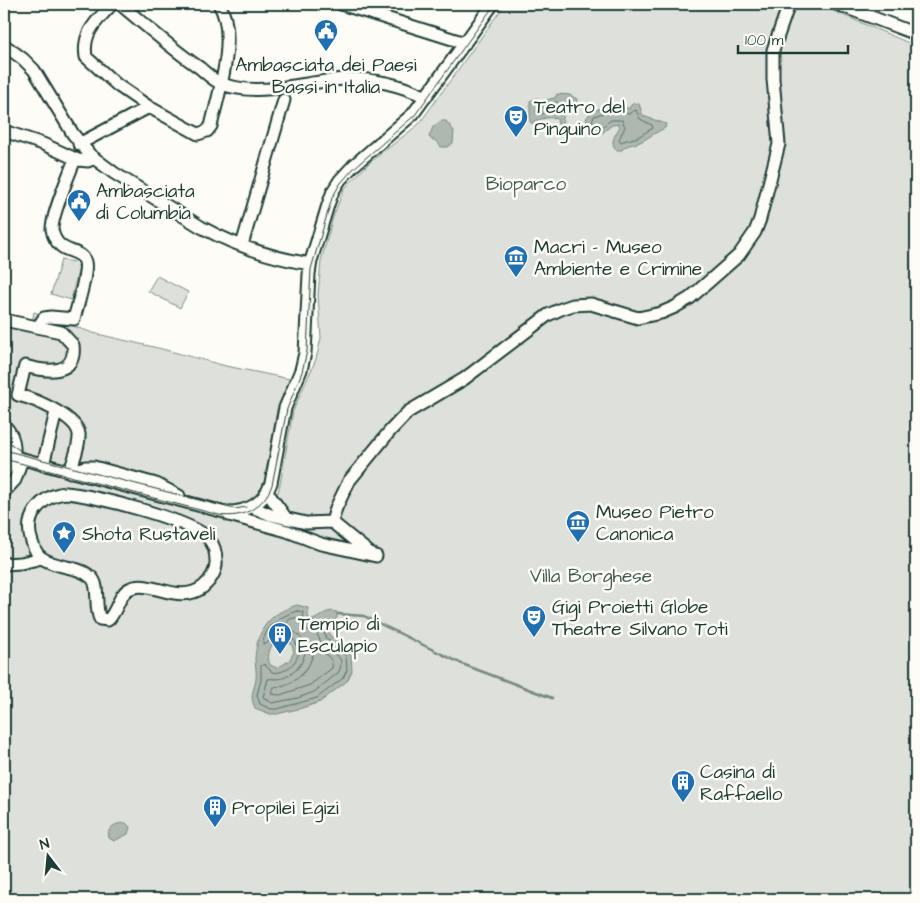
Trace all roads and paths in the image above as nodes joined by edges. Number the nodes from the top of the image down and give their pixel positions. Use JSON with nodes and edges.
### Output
{"nodes":[{"id":1,"x":112,"y":4,"type":"edge"},
{"id":2,"x":120,"y":4,"type":"edge"},
{"id":3,"x":219,"y":4,"type":"edge"},
{"id":4,"x":340,"y":4,"type":"edge"},
{"id":5,"x":494,"y":4,"type":"edge"},
{"id":6,"x":789,"y":4,"type":"edge"},
{"id":7,"x":838,"y":4,"type":"edge"},
{"id":8,"x":916,"y":34,"type":"edge"},
{"id":9,"x":465,"y":43,"type":"junction"},
{"id":10,"x":4,"y":45,"type":"edge"},
{"id":11,"x":221,"y":83,"type":"junction"},
{"id":12,"x":426,"y":97,"type":"junction"},
{"id":13,"x":284,"y":100,"type":"dead end"},
{"id":14,"x":149,"y":107,"type":"junction"},
{"id":15,"x":4,"y":131,"type":"edge"},
{"id":16,"x":79,"y":144,"type":"junction"},
{"id":17,"x":93,"y":158,"type":"junction"},
{"id":18,"x":75,"y":159,"type":"junction"},
{"id":19,"x":242,"y":245,"type":"junction"},
{"id":20,"x":310,"y":264,"type":"junction"},
{"id":21,"x":4,"y":320,"type":"edge"},
{"id":22,"x":38,"y":327,"type":"junction"},
{"id":23,"x":56,"y":412,"type":"junction"},
{"id":24,"x":4,"y":425,"type":"edge"},
{"id":25,"x":13,"y":457,"type":"edge"},
{"id":26,"x":43,"y":465,"type":"junction"},
{"id":27,"x":4,"y":472,"type":"edge"},
{"id":28,"x":70,"y":472,"type":"junction"},
{"id":29,"x":107,"y":482,"type":"junction"},
{"id":30,"x":4,"y":492,"type":"edge"},
{"id":31,"x":267,"y":492,"type":"junction"},
{"id":32,"x":163,"y":496,"type":"junction"},
{"id":33,"x":103,"y":500,"type":"junction"},
{"id":34,"x":190,"y":503,"type":"junction"},
{"id":35,"x":252,"y":507,"type":"junction"},
{"id":36,"x":224,"y":512,"type":"junction"},
{"id":37,"x":160,"y":516,"type":"junction"},
{"id":38,"x":286,"y":518,"type":"junction"},
{"id":39,"x":328,"y":522,"type":"junction"},
{"id":40,"x":313,"y":541,"type":"junction"},
{"id":41,"x":42,"y":558,"type":"junction"},
{"id":42,"x":4,"y":564,"type":"edge"}],
"edges":[{"from":1,"to":14,"type":"street"},
{"from":2,"to":11,"type":"street"},
{"from":3,"to":11,"type":"street"},
{"from":4,"to":9,"type":"street"},
{"from":5,"to":9,"type":"street"},
{"from":6,"to":39,"type":"street"},
{"from":7,"to":8,"type":"street"},
{"from":9,"to":12,"type":"street"},
{"from":10,"to":16,"type":"street"},
{"from":11,"to":12,"type":"street"},
{"from":11,"to":14,"type":"street"},
{"from":12,"to":20,"type":"street"},
{"from":13,"to":19,"type":"street"},
{"from":14,"to":16,"type":"street"},
{"from":15,"to":18,"type":"street"},
{"from":16,"to":17,"type":"street"},
{"from":17,"to":18,"type":"street"},
{"from":17,"to":19,"type":"street"},
{"from":18,"to":22,"type":"street"},
{"from":19,"to":20,"type":"street"},
{"from":20,"to":31,"type":"street"},
{"from":21,"to":22,"type":"street"},
{"from":22,"to":23,"type":"street"},
{"from":23,"to":26,"type":"street"},
{"from":23,"to":28,"type":"street"},
{"from":24,"to":25,"type":"street"},
{"from":25,"to":26,"type":"street"},
{"from":25,"to":27,"type":"street"},
{"from":25,"to":30,"type":"street"},
{"from":26,"to":28,"type":"street"},
{"from":28,"to":29,"type":"street"},
{"from":28,"to":34,"type":"street"},
{"from":29,"to":32,"type":"street"},
{"from":29,"to":33,"type":"street"},
{"from":31,"to":35,"type":"street"},
{"from":31,"to":38,"type":"street"},
{"from":32,"to":34,"type":"street"},
{"from":32,"to":37,"type":"street"},
{"from":33,"to":37,"type":"street"},
{"from":33,"to":41,"type":"street"},
{"from":34,"to":36,"type":"street"},
{"from":35,"to":36,"type":"street"},
{"from":35,"to":38,"type":"street"},
{"from":36,"to":40,"type":"street"},
{"from":37,"to":41,"type":"street"},
{"from":38,"to":39,"type":"street"},
{"from":39,"to":40,"type":"street"},
{"from":39,"to":40,"type":"street"},
{"from":41,"to":42,"type":"street"}]}
